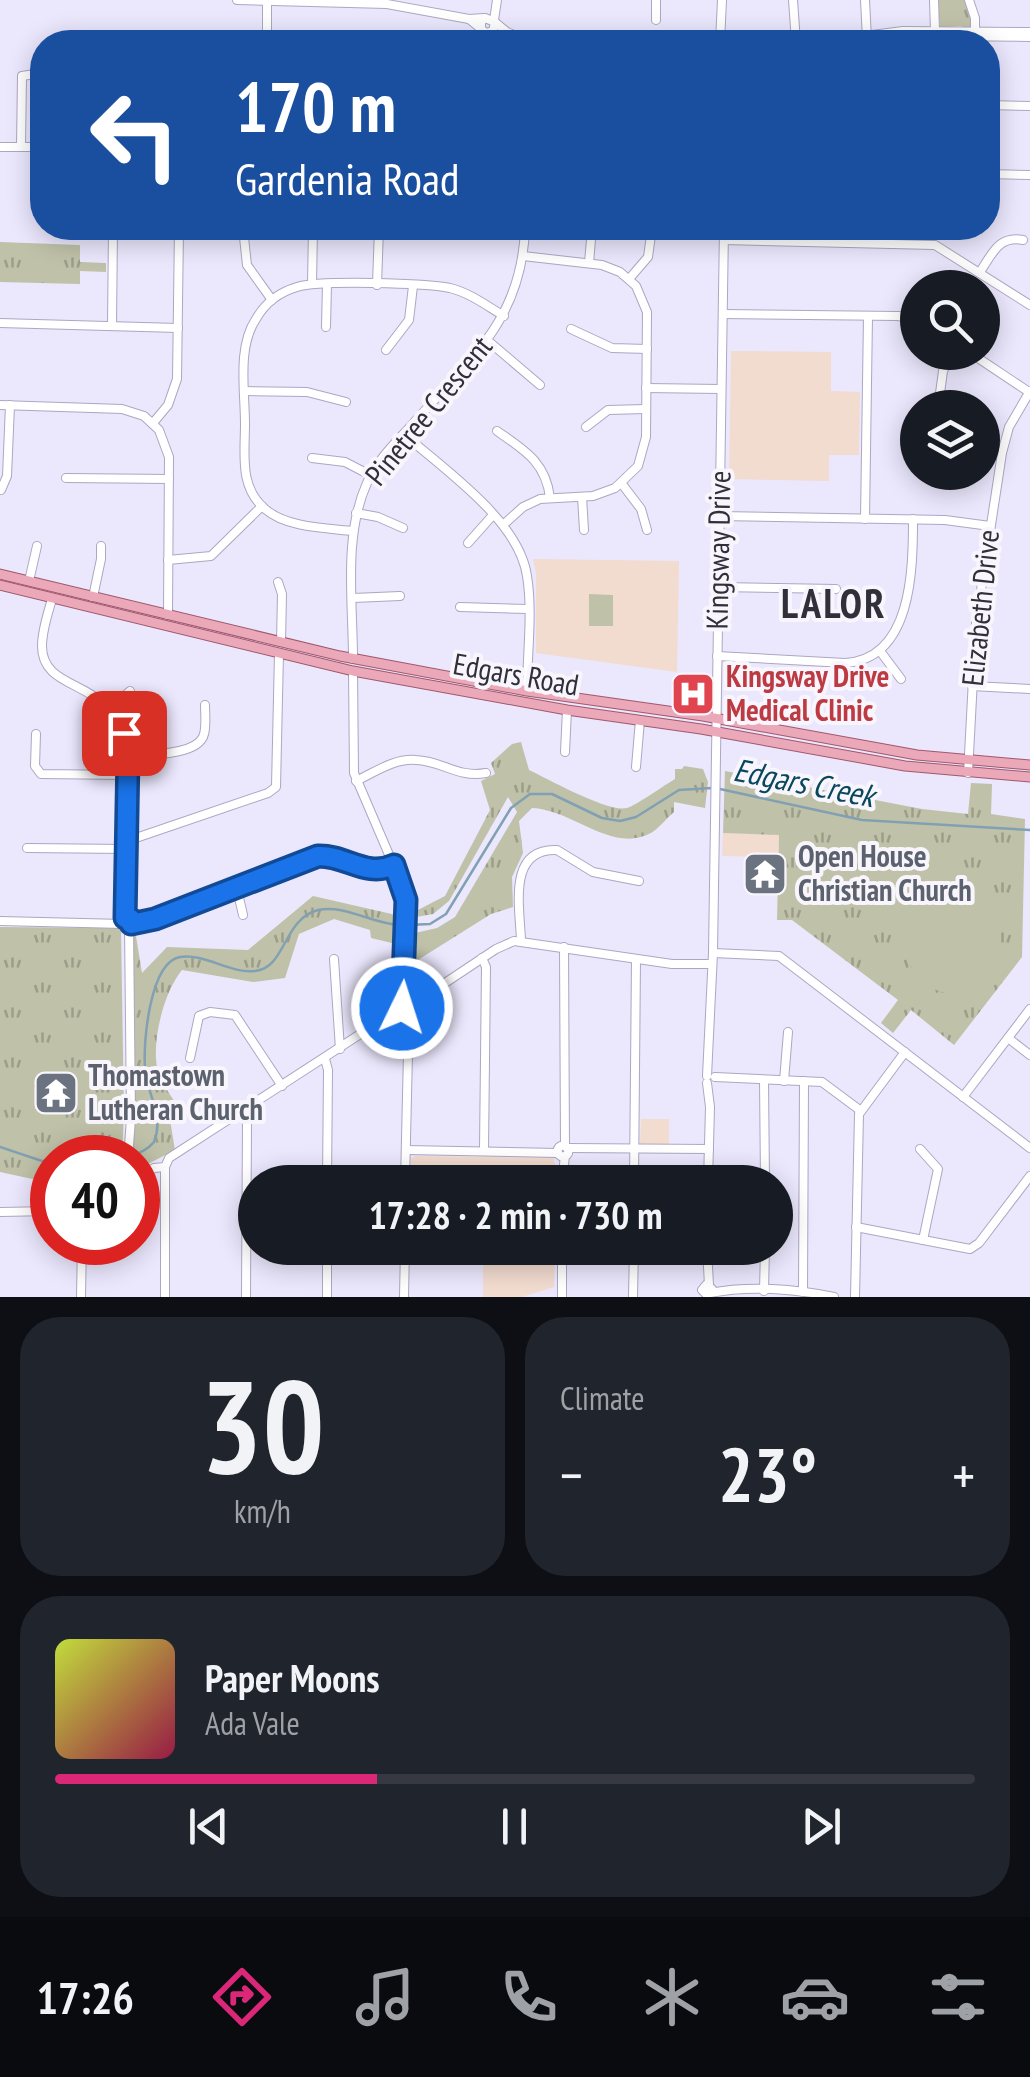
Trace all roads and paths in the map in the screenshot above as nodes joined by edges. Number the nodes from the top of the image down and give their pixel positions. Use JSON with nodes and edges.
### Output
{"nodes":[{"id":1,"x":237,"y":0,"type":"edge"},
{"id":2,"x":267,"y":0,"type":"edge"},
{"id":3,"x":656,"y":0,"type":"edge"},
{"id":4,"x":722,"y":0,"type":"edge"},
{"id":5,"x":793,"y":0,"type":"edge"},
{"id":6,"x":865,"y":0,"type":"edge"},
{"id":7,"x":934,"y":0,"type":"edge"},
{"id":8,"x":969,"y":0,"type":"edge"},
{"id":9,"x":333,"y":1,"type":"edge"},
{"id":10,"x":496,"y":3,"type":"edge"},
{"id":11,"x":656,"y":20,"type":"dead end"},
{"id":12,"x":487,"y":29,"type":"edge"},
{"id":13,"x":266,"y":30,"type":"edge"},
{"id":14,"x":721,"y":30,"type":"edge"},
{"id":15,"x":795,"y":30,"type":"edge"},
{"id":16,"x":867,"y":30,"type":"edge"},
{"id":17,"x":935,"y":30,"type":"edge"},
{"id":18,"x":974,"y":30,"type":"edge"},
{"id":19,"x":1000,"y":34,"type":"edge"},
{"id":20,"x":1030,"y":34,"type":"edge"},
{"id":21,"x":30,"y":74,"type":"edge"},
{"id":22,"x":1000,"y":105,"type":"edge"},
{"id":23,"x":1030,"y":106,"type":"edge"},
{"id":24,"x":0,"y":147,"type":"edge"},
{"id":25,"x":21,"y":147,"type":"junction"},
{"id":26,"x":30,"y":147,"type":"edge"},
{"id":27,"x":1000,"y":174,"type":"edge"},
{"id":28,"x":1030,"y":174,"type":"edge"},
{"id":29,"x":113,"y":240,"type":"edge"},
{"id":30,"x":179,"y":240,"type":"edge"},
{"id":31,"x":244,"y":240,"type":"edge"},
{"id":32,"x":313,"y":240,"type":"edge"},
{"id":33,"x":379,"y":240,"type":"edge"},
{"id":34,"x":524,"y":240,"type":"edge"},
{"id":35,"x":591,"y":240,"type":"edge"},
{"id":36,"x":650,"y":240,"type":"edge"},
{"id":37,"x":724,"y":240,"type":"joint"},
{"id":38,"x":1023,"y":240,"type":"dead end"},
{"id":39,"x":523,"y":256,"type":"junction"},
{"id":40,"x":588,"y":263,"type":"junction"},
{"id":41,"x":977,"y":270,"type":"edge"},
{"id":42,"x":981,"y":270,"type":"edge"},
{"id":43,"x":630,"y":279,"type":"junction"},
{"id":44,"x":312,"y":284,"type":"junction"},
{"id":45,"x":327,"y":284,"type":"junction"},
{"id":46,"x":377,"y":285,"type":"junction"},
{"id":47,"x":1000,"y":285,"type":"edge"},
{"id":48,"x":413,"y":286,"type":"junction"},
{"id":49,"x":272,"y":300,"type":"junction"},
{"id":50,"x":1030,"y":305,"type":"edge"},
{"id":51,"x":722,"y":314,"type":"junction"},
{"id":52,"x":504,"y":316,"type":"junction"},
{"id":53,"x":868,"y":316,"type":"junction"},
{"id":54,"x":900,"y":319,"type":"edge"},
{"id":55,"x":0,"y":323,"type":"edge"},
{"id":56,"x":112,"y":326,"type":"junction"},
{"id":57,"x":326,"y":327,"type":"dead end"},
{"id":58,"x":178,"y":328,"type":"junction"},
{"id":59,"x":571,"y":329,"type":"dead end"},
{"id":60,"x":487,"y":340,"type":"junction"},
{"id":61,"x":647,"y":348,"type":"junction"},
{"id":62,"x":386,"y":350,"type":"dead end"},
{"id":63,"x":996,"y":370,"type":"edge"},
{"id":64,"x":540,"y":385,"type":"dead end"},
{"id":65,"x":646,"y":388,"type":"junction"},
{"id":66,"x":721,"y":389,"type":"junction"},
{"id":67,"x":245,"y":391,"type":"junction"},
{"id":68,"x":1030,"y":392,"type":"edge"},
{"id":69,"x":346,"y":402,"type":"dead end"},
{"id":70,"x":5,"y":405,"type":"edge"},
{"id":71,"x":646,"y":409,"type":"junction"},
{"id":72,"x":153,"y":423,"type":"junction"},
{"id":73,"x":586,"y":427,"type":"dead end"},
{"id":74,"x":496,"y":431,"type":"dead end"},
{"id":75,"x":404,"y":434,"type":"junction"},
{"id":76,"x":312,"y":458,"type":"dead end"},
{"id":77,"x":370,"y":475,"type":"junction"},
{"id":78,"x":66,"y":478,"type":"dead end"},
{"id":79,"x":169,"y":479,"type":"junction"},
{"id":80,"x":622,"y":484,"type":"junction"},
{"id":81,"x":1,"y":490,"type":"edge"},
{"id":82,"x":582,"y":496,"type":"junction"},
{"id":83,"x":550,"y":498,"type":"junction"},
{"id":84,"x":262,"y":506,"type":"junction"},
{"id":85,"x":356,"y":513,"type":"junction"},
{"id":86,"x":493,"y":515,"type":"junction"},
{"id":87,"x":719,"y":516,"type":"junction"},
{"id":88,"x":865,"y":518,"type":"junction"},
{"id":89,"x":913,"y":519,"type":"junction"},
{"id":90,"x":503,"y":525,"type":"junction"},
{"id":91,"x":990,"y":526,"type":"junction"},
{"id":92,"x":403,"y":528,"type":"dead end"},
{"id":93,"x":584,"y":530,"type":"dead end"},
{"id":94,"x":647,"y":530,"type":"dead end"},
{"id":95,"x":353,"y":531,"type":"junction"},
{"id":96,"x":468,"y":542,"type":"dead end"},
{"id":97,"x":38,"y":546,"type":"dead end"},
{"id":98,"x":101,"y":546,"type":"dead end"},
{"id":99,"x":168,"y":560,"type":"junction"},
{"id":100,"x":0,"y":574,"type":"edge"},
{"id":101,"x":28,"y":581,"type":"junction"},
{"id":102,"x":278,"y":582,"type":"dead end"},
{"id":103,"x":0,"y":585,"type":"edge"},
{"id":104,"x":718,"y":587,"type":"junction"},
{"id":105,"x":836,"y":589,"type":"dead end"},
{"id":106,"x":400,"y":596,"type":"dead end"},
{"id":107,"x":93,"y":597,"type":"junction"},
{"id":108,"x":52,"y":598,"type":"junction"},
{"id":109,"x":352,"y":598,"type":"junction"},
{"id":110,"x":460,"y":607,"type":"dead end"},
{"id":111,"x":528,"y":608,"type":"junction"},
{"id":112,"x":168,"y":615,"type":"junction"},
{"id":113,"x":226,"y":628,"type":"junction"},
{"id":114,"x":223,"y":640,"type":"junction"},
{"id":115,"x":280,"y":648,"type":"junction"},
{"id":116,"x":880,"y":651,"type":"junction"},
{"id":117,"x":717,"y":656,"type":"junction"},
{"id":118,"x":352,"y":659,"type":"junction"},
{"id":119,"x":353,"y":671,"type":"junction"},
{"id":120,"x":901,"y":679,"type":"dead end"},
{"id":121,"x":441,"y":681,"type":"junction"},
{"id":122,"x":972,"y":686,"type":"junction"},
{"id":123,"x":1030,"y":689,"type":"edge"},
{"id":124,"x":130,"y":691,"type":"dead end"},
{"id":125,"x":527,"y":691,"type":"junction"},
{"id":126,"x":607,"y":704,"type":"junction"},
{"id":127,"x":205,"y":706,"type":"dead end"},
{"id":128,"x":111,"y":708,"type":"junction"},
{"id":129,"x":567,"y":710,"type":"junction"},
{"id":130,"x":606,"y":716,"type":"junction"},
{"id":131,"x":715,"y":718,"type":"junction"},
{"id":132,"x":640,"y":720,"type":"junction"},
{"id":133,"x":716,"y":732,"type":"junction"},
{"id":134,"x":36,"y":734,"type":"dead end"},
{"id":135,"x":565,"y":752,"type":"dead end"},
{"id":136,"x":128,"y":755,"type":"junction"},
{"id":137,"x":968,"y":761,"type":"junction"},
{"id":138,"x":1030,"y":765,"type":"edge"},
{"id":139,"x":636,"y":767,"type":"dead end"},
{"id":140,"x":486,"y":773,"type":"dead end"},
{"id":141,"x":968,"y":773,"type":"junction"},
{"id":142,"x":128,"y":775,"type":"junction"},
{"id":143,"x":1030,"y":777,"type":"edge"},
{"id":144,"x":356,"y":780,"type":"junction"},
{"id":145,"x":127,"y":845,"type":"junction"},
{"id":146,"x":27,"y":848,"type":"dead end"},
{"id":147,"x":394,"y":865,"type":"junction"},
{"id":148,"x":640,"y":881,"type":"dead end"},
{"id":149,"x":237,"y":889,"type":"junction"},
{"id":150,"x":243,"y":915,"type":"dead end"},
{"id":151,"x":128,"y":920,"type":"junction"},
{"id":152,"x":0,"y":921,"type":"edge"},
{"id":153,"x":522,"y":941,"type":"junction"},
{"id":154,"x":564,"y":948,"type":"junction"},
{"id":155,"x":714,"y":953,"type":"junction"},
{"id":156,"x":482,"y":958,"type":"junction"},
{"id":157,"x":334,"y":959,"type":"dead end"},
{"id":158,"x":636,"y":959,"type":"junction"},
{"id":159,"x":710,"y":964,"type":"junction"},
{"id":160,"x":406,"y":1006,"type":"junction"},
{"id":161,"x":1030,"y":1009,"type":"edge"},
{"id":162,"x":788,"y":1032,"type":"dead end"},
{"id":163,"x":1008,"y":1038,"type":"junction"},
{"id":164,"x":340,"y":1049,"type":"junction"},
{"id":165,"x":905,"y":1052,"type":"junction"},
{"id":166,"x":1030,"y":1056,"type":"edge"},
{"id":167,"x":190,"y":1058,"type":"dead end"},
{"id":168,"x":325,"y":1058,"type":"junction"},
{"id":169,"x":712,"y":1080,"type":"junction"},
{"id":170,"x":764,"y":1080,"type":"junction"},
{"id":171,"x":784,"y":1081,"type":"junction"},
{"id":172,"x":804,"y":1081,"type":"junction"},
{"id":173,"x":282,"y":1086,"type":"junction"},
{"id":174,"x":963,"y":1097,"type":"junction"},
{"id":175,"x":242,"y":1111,"type":"junction"},
{"id":176,"x":860,"y":1111,"type":"junction"},
{"id":177,"x":130,"y":1135,"type":"edge"},
{"id":178,"x":1030,"y":1148,"type":"edge"},
{"id":179,"x":709,"y":1149,"type":"junction"},
{"id":180,"x":920,"y":1149,"type":"dead end"},
{"id":181,"x":406,"y":1150,"type":"junction"},
{"id":182,"x":484,"y":1150,"type":"junction"},
{"id":183,"x":563,"y":1151,"type":"junction"},
{"id":184,"x":634,"y":1151,"type":"junction"},
{"id":185,"x":328,"y":1165,"type":"edge"},
{"id":186,"x":406,"y":1165,"type":"edge"},
{"id":187,"x":562,"y":1165,"type":"edge"},
{"id":188,"x":634,"y":1165,"type":"edge"},
{"id":189,"x":709,"y":1165,"type":"edge"},
{"id":190,"x":765,"y":1165,"type":"edge"},
{"id":191,"x":160,"y":1167,"type":"edge"},
{"id":192,"x":165,"y":1167,"type":"junction"},
{"id":193,"x":938,"y":1169,"type":"junction"},
{"id":194,"x":951,"y":1174,"type":"dead end"},
{"id":195,"x":1030,"y":1176,"type":"edge"},
{"id":196,"x":30,"y":1211,"type":"edge"},
{"id":197,"x":0,"y":1212,"type":"edge"},
{"id":198,"x":856,"y":1227,"type":"junction"},
{"id":199,"x":923,"y":1240,"type":"junction"},
{"id":200,"x":82,"y":1265,"type":"edge"},
{"id":201,"x":327,"y":1265,"type":"edge"},
{"id":202,"x":405,"y":1265,"type":"edge"},
{"id":203,"x":562,"y":1265,"type":"edge"},
{"id":204,"x":634,"y":1265,"type":"edge"},
{"id":205,"x":707,"y":1265,"type":"edge"},
{"id":206,"x":765,"y":1265,"type":"edge"},
{"id":207,"x":764,"y":1291,"type":"junction"},
{"id":208,"x":707,"y":1292,"type":"edge"},
{"id":209,"x":804,"y":1292,"type":"junction"},
{"id":210,"x":81,"y":1297,"type":"edge"},
{"id":211,"x":164,"y":1297,"type":"edge"},
{"id":212,"x":246,"y":1297,"type":"edge"},
{"id":213,"x":327,"y":1297,"type":"edge"},
{"id":214,"x":404,"y":1297,"type":"edge"},
{"id":215,"x":562,"y":1297,"type":"edge"},
{"id":216,"x":633,"y":1297,"type":"edge"},
{"id":217,"x":834,"y":1297,"type":"edge"},
{"id":218,"x":855,"y":1297,"type":"edge"}],
"edges":[{"from":1,"to":2,"type":"street"},
{"from":2,"to":9,"type":"street"},
{"from":2,"to":13,"type":"street"},
{"from":3,"to":11,"type":"street"},
{"from":4,"to":14,"type":"street"},
{"from":5,"to":15,"type":"street"},
{"from":6,"to":16,"type":"street"},
{"from":7,"to":17,"type":"street"},
{"from":8,"to":18,"type":"street"},
{"from":9,"to":12,"type":"street"},
{"from":10,"to":12,"type":"street"},
{"from":19,"to":20,"type":"street"},
{"from":21,"to":25,"type":"street"},
{"from":22,"to":23,"type":"street"},
{"from":24,"to":25,"type":"street"},
{"from":25,"to":26,"type":"street"},
{"from":27,"to":28,"type":"street"},
{"from":29,"to":56,"type":"street"},
{"from":30,"to":58,"type":"street"},
{"from":31,"to":49,"type":"street"},
{"from":32,"to":44,"type":"street"},
{"from":33,"to":46,"type":"street"},
{"from":34,"to":39,"type":"street","name":"Pinetree Crescent"},
{"from":35,"to":40,"type":"street"},
{"from":36,"to":43,"type":"street"},
{"from":37,"to":41,"type":"street"},
{"from":37,"to":51,"type":"street","name":"Kingsway Drive"},
{"from":38,"to":42,"type":"street"},
{"from":39,"to":40,"type":"street"},
{"from":39,"to":52,"type":"street","name":"Pinetree Crescent"},
{"from":40,"to":43,"type":"street"},
{"from":43,"to":61,"type":"street"},
{"from":44,"to":45,"type":"street"},
{"from":44,"to":49,"type":"street"},
{"from":45,"to":46,"type":"street"},
{"from":45,"to":57,"type":"street"},
{"from":46,"to":48,"type":"street"},
{"from":47,"to":50,"type":"street"},
{"from":48,"to":52,"type":"street"},
{"from":48,"to":62,"type":"street"},
{"from":49,"to":67,"type":"street"},
{"from":51,"to":53,"type":"street"},
{"from":51,"to":66,"type":"street","name":"Kingsway Drive"},
{"from":52,"to":60,"type":"street","name":"Pinetree Crescent"},
{"from":53,"to":54,"type":"street"},
{"from":53,"to":88,"type":"street"},
{"from":55,"to":56,"type":"street"},
{"from":56,"to":58,"type":"street"},
{"from":58,"to":72,"type":"street"},
{"from":59,"to":61,"type":"street"},
{"from":60,"to":64,"type":"street"},
{"from":60,"to":75,"type":"street","name":"Pinetree Crescent"},
{"from":61,"to":65,"type":"street"},
{"from":63,"to":68,"type":"street"},
{"from":65,"to":66,"type":"street"},
{"from":65,"to":71,"type":"street"},
{"from":66,"to":87,"type":"street","name":"Kingsway Drive"},
{"from":67,"to":69,"type":"street"},
{"from":67,"to":84,"type":"street"},
{"from":68,"to":91,"type":"street","name":"Elizabeth Drive"},
{"from":70,"to":72,"type":"street"},
{"from":70,"to":81,"type":"street"},
{"from":71,"to":73,"type":"street"},
{"from":71,"to":80,"type":"street"},
{"from":72,"to":79,"type":"street"},
{"from":74,"to":83,"type":"street"},
{"from":75,"to":77,"type":"street","name":"Pinetree Crescent"},
{"from":75,"to":86,"type":"street"},
{"from":76,"to":77,"type":"street"},
{"from":77,"to":85,"type":"street","name":"Pinetree Crescent"},
{"from":78,"to":79,"type":"street"},
{"from":79,"to":99,"type":"street"},
{"from":80,"to":82,"type":"street"},
{"from":80,"to":94,"type":"street"},
{"from":82,"to":83,"type":"street"},
{"from":82,"to":93,"type":"street"},
{"from":83,"to":90,"type":"street"},
{"from":84,"to":95,"type":"street"},
{"from":84,"to":99,"type":"street"},
{"from":85,"to":92,"type":"street"},
{"from":85,"to":95,"type":"street","name":"Pinetree Crescent"},
{"from":86,"to":90,"type":"street"},
{"from":86,"to":96,"type":"street"},
{"from":87,"to":88,"type":"street"},
{"from":87,"to":104,"type":"street","name":"Kingsway Drive"},
{"from":88,"to":89,"type":"street"},
{"from":89,"to":91,"type":"street"},
{"from":89,"to":116,"type":"street"},
{"from":90,"to":111,"type":"street"},
{"from":91,"to":122,"type":"street","name":"Elizabeth Drive"},
{"from":95,"to":109,"type":"street","name":"Pinetree Crescent"},
{"from":97,"to":101,"type":"street"},
{"from":98,"to":107,"type":"street"},
{"from":99,"to":112,"type":"street"},
{"from":100,"to":101,"type":"main road","name":"Edgars Road"},
{"from":101,"to":107,"type":"main road","name":"Edgars Road"},
{"from":102,"to":115,"type":"street"},
{"from":103,"to":108,"type":"main road","name":"Edgars Road"},
{"from":104,"to":105,"type":"street"},
{"from":104,"to":117,"type":"street","name":"Kingsway Drive"},
{"from":106,"to":109,"type":"street"},
{"from":107,"to":112,"type":"main road","name":"Edgars Road"},
{"from":108,"to":114,"type":"main road","name":"Edgars Road"},
{"from":108,"to":128,"type":"street"},
{"from":109,"to":118,"type":"street","name":"Pinetree Crescent"},
{"from":110,"to":111,"type":"street"},
{"from":111,"to":125,"type":"street"},
{"from":112,"to":113,"type":"main road","name":"Edgars Road"},
{"from":113,"to":114,"type":"main road"},
{"from":113,"to":115,"type":"main road","name":"Edgars Road"},
{"from":114,"to":115,"type":"main road","name":"Edgars Road"},
{"from":115,"to":118,"type":"main road","name":"Edgars Road"},
{"from":115,"to":119,"type":"main road","name":"Edgars Road"},
{"from":115,"to":145,"type":"street"},
{"from":116,"to":117,"type":"street"},
{"from":116,"to":120,"type":"street"},
{"from":117,"to":131,"type":"street","name":"Kingsway Drive"},
{"from":118,"to":121,"type":"main road","name":"Edgars Road"},
{"from":119,"to":121,"type":"main road","name":"Edgars Road"},
{"from":119,"to":144,"type":"street"},
{"from":121,"to":125,"type":"main road","name":"Edgars Road"},
{"from":121,"to":129,"type":"main road","name":"Edgars Road"},
{"from":122,"to":123,"type":"street"},
{"from":122,"to":137,"type":"street","name":"Elizabeth Drive"},
{"from":124,"to":128,"type":"street"},
{"from":125,"to":126,"type":"main road","name":"Edgars Road"},
{"from":126,"to":130,"type":"main road"},
{"from":126,"to":131,"type":"main road","name":"Edgars Road"},
{"from":127,"to":136,"type":"street"},
{"from":128,"to":136,"type":"street"},
{"from":129,"to":130,"type":"main road","name":"Edgars Road"},
{"from":129,"to":135,"type":"street"},
{"from":130,"to":132,"type":"main road","name":"Edgars Road"},
{"from":131,"to":133,"type":"street","name":"Kingsway Drive"},
{"from":131,"to":137,"type":"main road","name":"Edgars Road"},
{"from":132,"to":133,"type":"main road","name":"Edgars Road"},
{"from":132,"to":139,"type":"street"},
{"from":133,"to":141,"type":"main road","name":"Edgars Road"},
{"from":133,"to":155,"type":"street","name":"Kingsway Drive"},
{"from":134,"to":142,"type":"street"},
{"from":136,"to":142,"type":"street"},
{"from":137,"to":138,"type":"main road","name":"Edgars Road"},
{"from":137,"to":141,"type":"street","name":"Elizabeth Drive"},
{"from":140,"to":144,"type":"street"},
{"from":141,"to":143,"type":"main road","name":"Edgars Road"},
{"from":142,"to":145,"type":"street"},
{"from":144,"to":147,"type":"street"},
{"from":145,"to":146,"type":"street"},
{"from":145,"to":151,"type":"street"},
{"from":147,"to":149,"type":"street"},
{"from":147,"to":160,"type":"street"},
{"from":148,"to":153,"type":"street"},
{"from":149,"to":150,"type":"street"},
{"from":149,"to":151,"type":"street"},
{"from":151,"to":152,"type":"street"},
{"from":151,"to":177,"type":"street"},
{"from":153,"to":154,"type":"street"},
{"from":153,"to":156,"type":"street"},
{"from":154,"to":158,"type":"street"},
{"from":154,"to":183,"type":"street"},
{"from":155,"to":159,"type":"street","name":"Kingsway Drive"},
{"from":155,"to":165,"type":"street"},
{"from":156,"to":160,"type":"street"},
{"from":156,"to":182,"type":"street"},
{"from":157,"to":164,"type":"street"},
{"from":158,"to":159,"type":"street"},
{"from":158,"to":184,"type":"street"},
{"from":159,"to":169,"type":"street","name":"Kingsway Drive"},
{"from":160,"to":164,"type":"street"},
{"from":160,"to":181,"type":"street"},
{"from":161,"to":163,"type":"street"},
{"from":162,"to":171,"type":"street"},
{"from":163,"to":166,"type":"street"},
{"from":163,"to":174,"type":"street"},
{"from":164,"to":168,"type":"street"},
{"from":165,"to":174,"type":"street"},
{"from":165,"to":176,"type":"street"},
{"from":167,"to":173,"type":"street"},
{"from":168,"to":173,"type":"street"},
{"from":168,"to":185,"type":"street"},
{"from":169,"to":170,"type":"street"},
{"from":169,"to":179,"type":"street","name":"Kingsway Drive"},
{"from":170,"to":171,"type":"street"},
{"from":170,"to":190,"type":"street"},
{"from":171,"to":172,"type":"street"},
{"from":172,"to":176,"type":"street"},
{"from":172,"to":209,"type":"street"},
{"from":173,"to":175,"type":"street"},
{"from":174,"to":178,"type":"street"},
{"from":175,"to":192,"type":"street"},
{"from":175,"to":212,"type":"street"},
{"from":176,"to":198,"type":"street"},
{"from":179,"to":184,"type":"street"},
{"from":179,"to":189,"type":"street","name":"Kingsway Drive"},
{"from":180,"to":193,"type":"street"},
{"from":181,"to":182,"type":"street"},
{"from":181,"to":186,"type":"street"},
{"from":182,"to":183,"type":"street"},
{"from":183,"to":184,"type":"street"},
{"from":183,"to":187,"type":"street"},
{"from":184,"to":188,"type":"street"},
{"from":191,"to":192,"type":"street"},
{"from":192,"to":211,"type":"street"},
{"from":193,"to":194,"type":"street"},
{"from":193,"to":199,"type":"street"},
{"from":195,"to":199,"type":"street"},
{"from":196,"to":197,"type":"street"},
{"from":198,"to":199,"type":"street"},
{"from":198,"to":218,"type":"street"},
{"from":200,"to":210,"type":"street"},
{"from":201,"to":213,"type":"street"},
{"from":202,"to":214,"type":"street"},
{"from":203,"to":215,"type":"street"},
{"from":204,"to":216,"type":"street"},
{"from":205,"to":208,"type":"street"},
{"from":206,"to":207,"type":"street"},
{"from":207,"to":208,"type":"street"},
{"from":207,"to":209,"type":"street"},
{"from":209,"to":217,"type":"street"}]}
